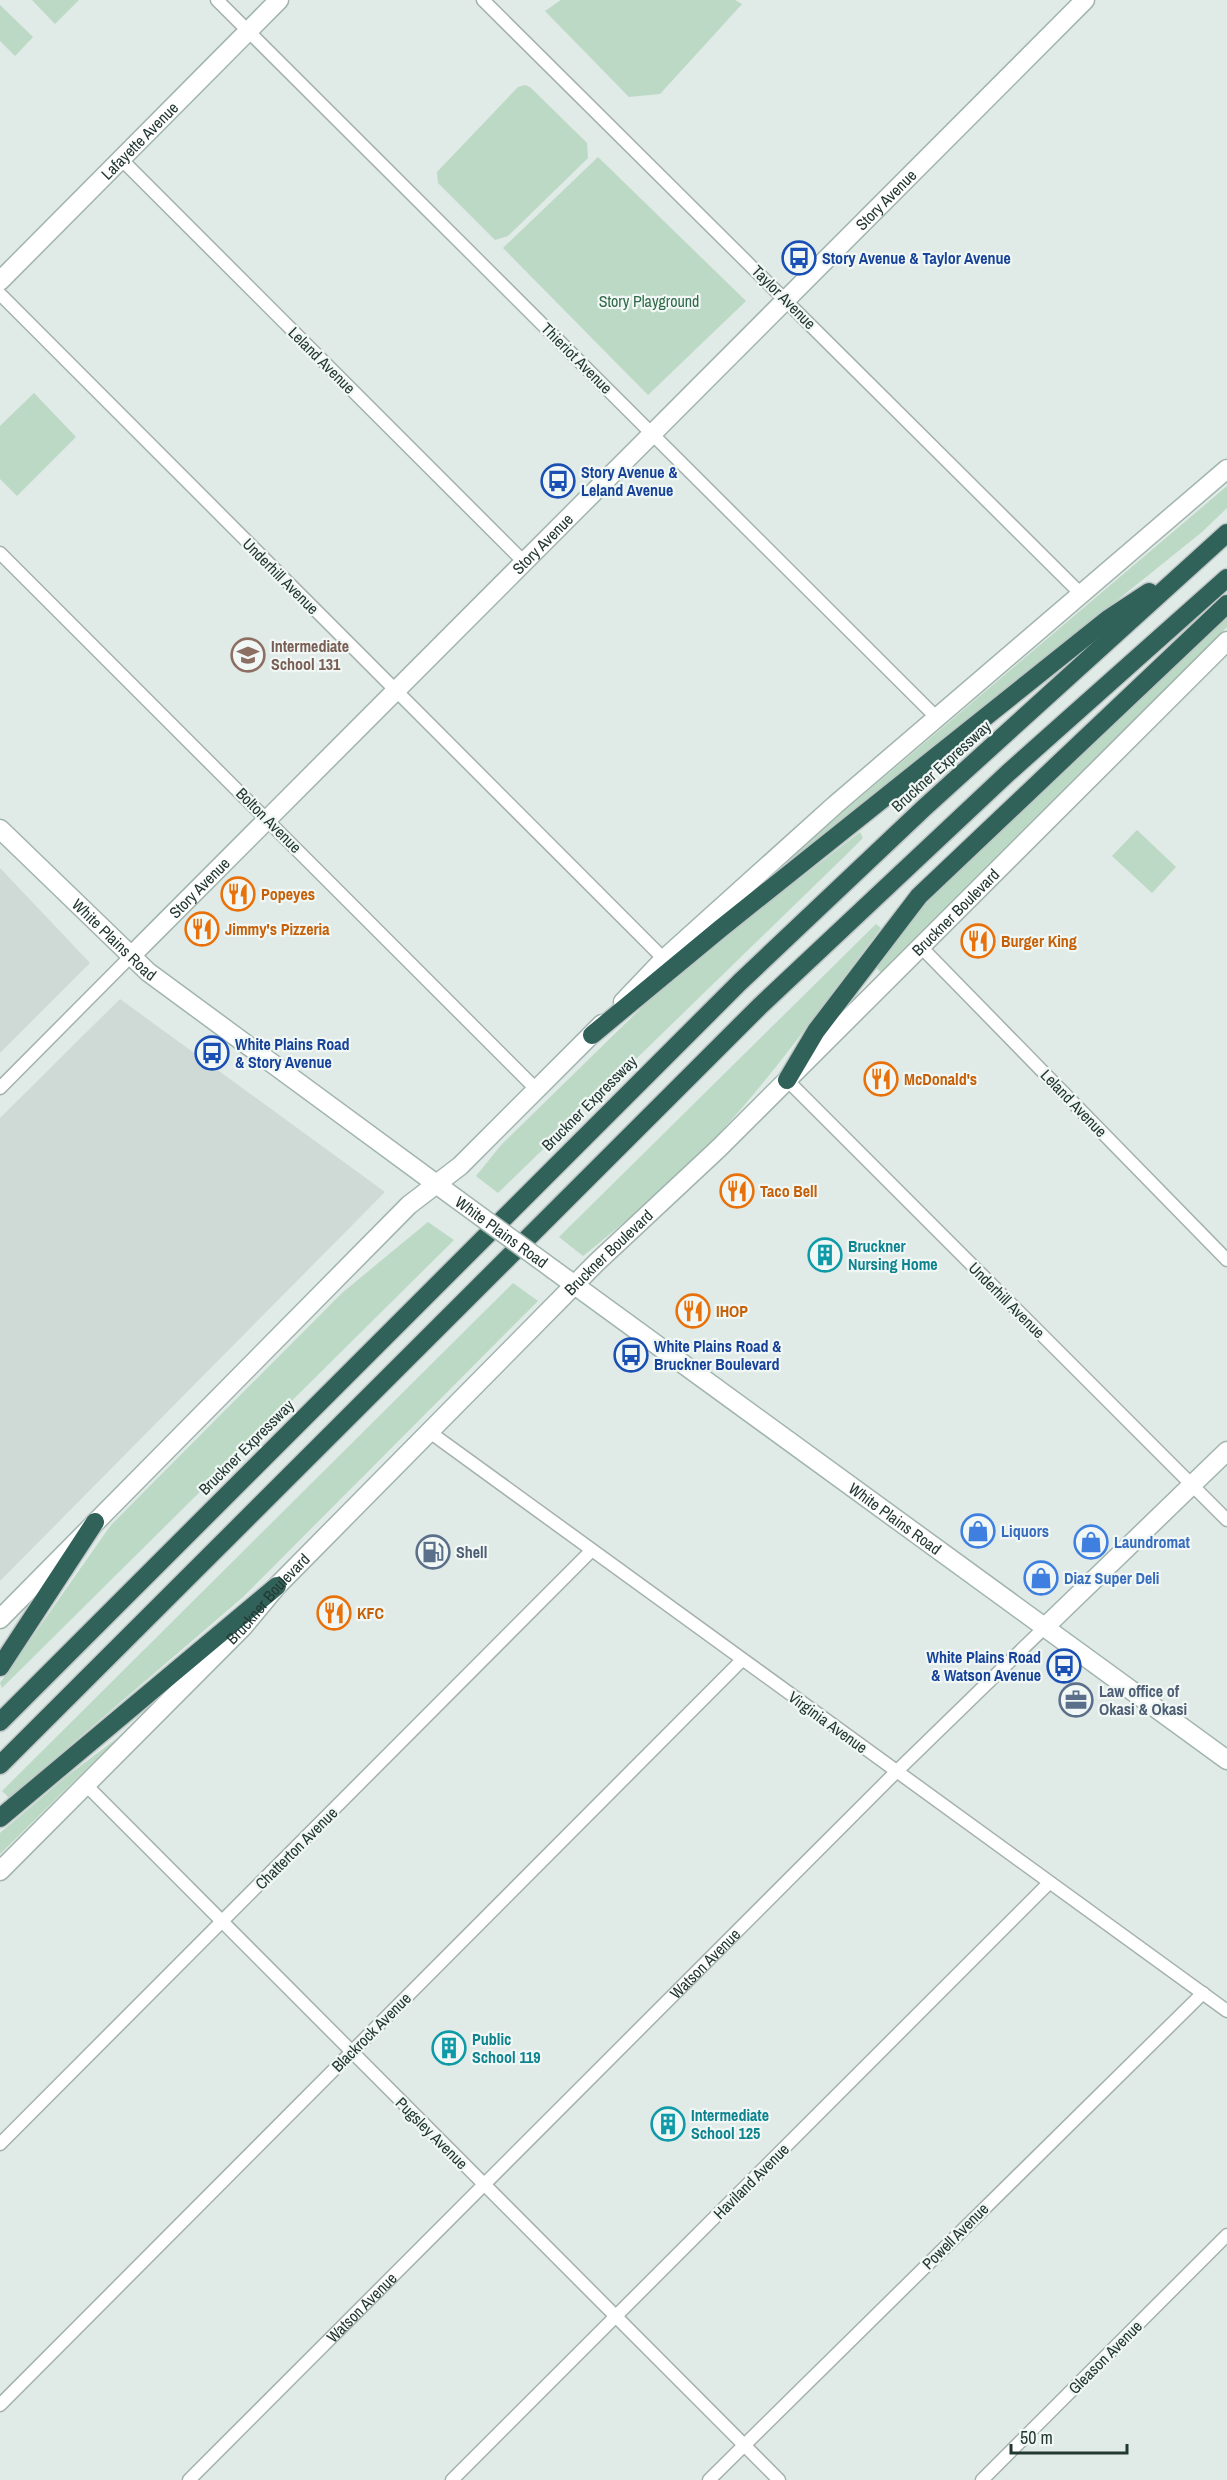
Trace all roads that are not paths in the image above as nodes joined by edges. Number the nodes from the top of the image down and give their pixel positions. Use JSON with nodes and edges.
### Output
{"nodes":[{"id":1,"x":217,"y":0,"type":"edge"},
{"id":2,"x":279,"y":0,"type":"edge"},
{"id":3,"x":483,"y":0,"type":"edge"},
{"id":4,"x":1085,"y":0,"type":"edge"},
{"id":5,"x":248,"y":31,"type":"junction"},
{"id":6,"x":120,"y":158,"type":"junction"},
{"id":7,"x":0,"y":281,"type":"edge"},
{"id":8,"x":0,"y":294,"type":"edge"},
{"id":9,"x":786,"y":299,"type":"junction"},
{"id":10,"x":653,"y":433,"type":"junction"},
{"id":11,"x":1227,"y":469,"type":"edge"},
{"id":12,"x":1227,"y":533,"type":"edge"},
{"id":13,"x":0,"y":553,"type":"edge"},
{"id":14,"x":1200,"y":557,"type":"junction"},
{"id":15,"x":524,"y":562,"type":"junction"},
{"id":16,"x":1227,"y":578,"type":"edge"},
{"id":17,"x":1082,"y":595,"type":"junction"},
{"id":18,"x":1227,"y":604,"type":"edge"},
{"id":19,"x":1227,"y":641,"type":"edge"},
{"id":20,"x":396,"y":691,"type":"junction"},
{"id":21,"x":937,"y":718,"type":"junction"},
{"id":22,"x":268,"y":819,"type":"junction"},
{"id":23,"x":0,"y":830,"type":"edge"},
{"id":24,"x":921,"y":947,"type":"junction"},
{"id":25,"x":130,"y":957,"type":"junction"},
{"id":26,"x":664,"y":959,"type":"junction"},
{"id":27,"x":592,"y":1035,"type":"junction"},
{"id":28,"x":787,"y":1080,"type":"junction"},
{"id":29,"x":0,"y":1088,"type":"edge"},
{"id":30,"x":537,"y":1090,"type":"junction"},
{"id":31,"x":436,"y":1184,"type":"junction"},
{"id":32,"x":1227,"y":1260,"type":"edge"},
{"id":33,"x":576,"y":1285,"type":"junction"},
{"id":34,"x":431,"y":1433,"type":"junction"},
{"id":35,"x":1227,"y":1451,"type":"edge"},
{"id":36,"x":1192,"y":1486,"type":"junction"},
{"id":37,"x":1227,"y":1520,"type":"edge"},
{"id":38,"x":95,"y":1522,"type":"junction"},
{"id":39,"x":591,"y":1551,"type":"junction"},
{"id":40,"x":277,"y":1586,"type":"junction"},
{"id":41,"x":0,"y":1619,"type":"edge"},
{"id":42,"x":1045,"y":1627,"type":"junction"},
{"id":43,"x":742,"y":1660,"type":"junction"},
{"id":44,"x":0,"y":1667,"type":"edge"},
{"id":45,"x":0,"y":1722,"type":"edge"},
{"id":46,"x":1227,"y":1760,"type":"edge"},
{"id":47,"x":0,"y":1765,"type":"edge"},
{"id":48,"x":896,"y":1772,"type":"junction"},
{"id":49,"x":86,"y":1785,"type":"junction"},
{"id":50,"x":0,"y":1818,"type":"edge"},
{"id":51,"x":0,"y":1871,"type":"edge"},
{"id":52,"x":1049,"y":1882,"type":"junction"},
{"id":53,"x":222,"y":1922,"type":"junction"},
{"id":54,"x":1203,"y":1993,"type":"junction"},
{"id":55,"x":1227,"y":2011,"type":"edge"},
{"id":56,"x":351,"y":2052,"type":"junction"},
{"id":57,"x":0,"y":2144,"type":"edge"},
{"id":58,"x":483,"y":2185,"type":"junction"},
{"id":59,"x":1227,"y":2235,"type":"edge"},
{"id":60,"x":615,"y":2317,"type":"junction"},
{"id":61,"x":0,"y":2405,"type":"edge"},
{"id":62,"x":744,"y":2444,"type":"junction"},
{"id":63,"x":189,"y":2480,"type":"edge"},
{"id":64,"x":452,"y":2480,"type":"edge"},
{"id":65,"x":709,"y":2480,"type":"edge"},
{"id":66,"x":779,"y":2480,"type":"edge"},
{"id":67,"x":982,"y":2480,"type":"edge"}],
"edges":[{"from":1,"to":5,"type":"street","name":"Thieriot Avenue"},
{"from":2,"to":5,"type":"main road","name":"Lafayette Avenue"},
{"from":3,"to":9,"type":"street","name":"Taylor Avenue"},
{"from":4,"to":9,"type":"main road","name":"Story Avenue"},
{"from":5,"to":6,"type":"main road","name":"Lafayette Avenue"},
{"from":5,"to":10,"type":"street","name":"Thieriot Avenue"},
{"from":6,"to":7,"type":"main road","name":"Lafayette Avenue"},
{"from":6,"to":15,"type":"street","name":"Leland Avenue"},
{"from":8,"to":20,"type":"street","name":"Underhill Avenue"},
{"from":9,"to":10,"type":"main road","name":"Story Avenue"},
{"from":9,"to":17,"type":"street","name":"Taylor Avenue"},
{"from":10,"to":15,"type":"main road","name":"Story Avenue"},
{"from":10,"to":21,"type":"street","name":"Thieriot Avenue"},
{"from":11,"to":17,"type":"main road"},
{"from":12,"to":14,"type":"highway","name":"Bruckner Expressway"},
{"from":13,"to":22,"type":"street","name":"Bolton Avenue"},
{"from":14,"to":27,"type":"highway"},
{"from":14,"to":45,"type":"highway","name":"Bruckner Expressway"},
{"from":15,"to":20,"type":"main road","name":"Story Avenue"},
{"from":16,"to":47,"type":"highway"},
{"from":17,"to":21,"type":"main road"},
{"from":18,"to":28,"type":"highway"},
{"from":19,"to":24,"type":"main road","name":"Bruckner Boulevard"},
{"from":20,"to":22,"type":"main road","name":"Story Avenue"},
{"from":20,"to":26,"type":"street","name":"Underhill Avenue"},
{"from":21,"to":26,"type":"main road"},
{"from":22,"to":25,"type":"main road","name":"Story Avenue"},
{"from":22,"to":30,"type":"street","name":"Bolton Avenue"},
{"from":23,"to":25,"type":"main road","name":"White Plains Road"},
{"from":24,"to":28,"type":"main road","name":"Bruckner Boulevard"},
{"from":24,"to":32,"type":"street","name":"Leland Avenue"},
{"from":25,"to":29,"type":"street","name":"Story Avenue"},
{"from":25,"to":31,"type":"main road","name":"White Plains Road"},
{"from":26,"to":27,"type":"main road"},
{"from":27,"to":30,"type":"main road"},
{"from":28,"to":33,"type":"main road","name":"Bruckner Boulevard"},
{"from":28,"to":36,"type":"street","name":"Underhill Avenue"},
{"from":30,"to":31,"type":"main road"},
{"from":31,"to":33,"type":"main road","name":"White Plains Road","bridge":true},
{"from":31,"to":38,"type":"main road"},
{"from":33,"to":34,"type":"main road","name":"Bruckner Boulevard"},
{"from":33,"to":42,"type":"main road","name":"White Plains Road"},
{"from":34,"to":39,"type":"street","name":"Virginia Avenue"},
{"from":34,"to":40,"type":"main road","name":"Bruckner Boulevard"},
{"from":35,"to":36,"type":"main road","name":"Watson Avenue"},
{"from":36,"to":37,"type":"street","name":"Underhill Avenue"},
{"from":36,"to":42,"type":"main road","name":"Watson Avenue"},
{"from":38,"to":41,"type":"main road"},
{"from":38,"to":44,"type":"highway"},
{"from":39,"to":43,"type":"street","name":"Virginia Avenue"},
{"from":39,"to":53,"type":"street","name":"Chatterton Avenue"},
{"from":40,"to":49,"type":"main road","name":"Bruckner Boulevard"},
{"from":40,"to":50,"type":"highway"},
{"from":42,"to":46,"type":"main road","name":"White Plains Road"},
{"from":42,"to":48,"type":"street","name":"Watson Avenue"},
{"from":43,"to":48,"type":"street","name":"Virginia Avenue"},
{"from":43,"to":56,"type":"street","name":"Blackrock Avenue"},
{"from":48,"to":52,"type":"street","name":"Virginia Avenue"},
{"from":48,"to":58,"type":"street","name":"Watson Avenue"},
{"from":49,"to":51,"type":"main road","name":"Bruckner Boulevard"},
{"from":49,"to":53,"type":"street","name":"Pugsley Avenue"},
{"from":52,"to":54,"type":"street","name":"Virginia Avenue"},
{"from":52,"to":60,"type":"street","name":"Haviland Avenue"},
{"from":53,"to":56,"type":"street","name":"Pugsley Avenue"},
{"from":53,"to":57,"type":"street","name":"Chatterton Avenue"},
{"from":54,"to":55,"type":"street","name":"Virginia Avenue"},
{"from":54,"to":62,"type":"street","name":"Powell Avenue"},
{"from":56,"to":58,"type":"street","name":"Pugsley Avenue"},
{"from":56,"to":61,"type":"street","name":"Blackrock Avenue"},
{"from":58,"to":60,"type":"street","name":"Pugsley Avenue"},
{"from":58,"to":63,"type":"street","name":"Watson Avenue"},
{"from":59,"to":67,"type":"street","name":"Gleason Avenue"},
{"from":60,"to":62,"type":"street","name":"Pugsley Avenue"},
{"from":60,"to":64,"type":"street","name":"Haviland Avenue"},
{"from":62,"to":65,"type":"street","name":"Powell Avenue"},
{"from":62,"to":66,"type":"street","name":"Pugsley Avenue"}]}
